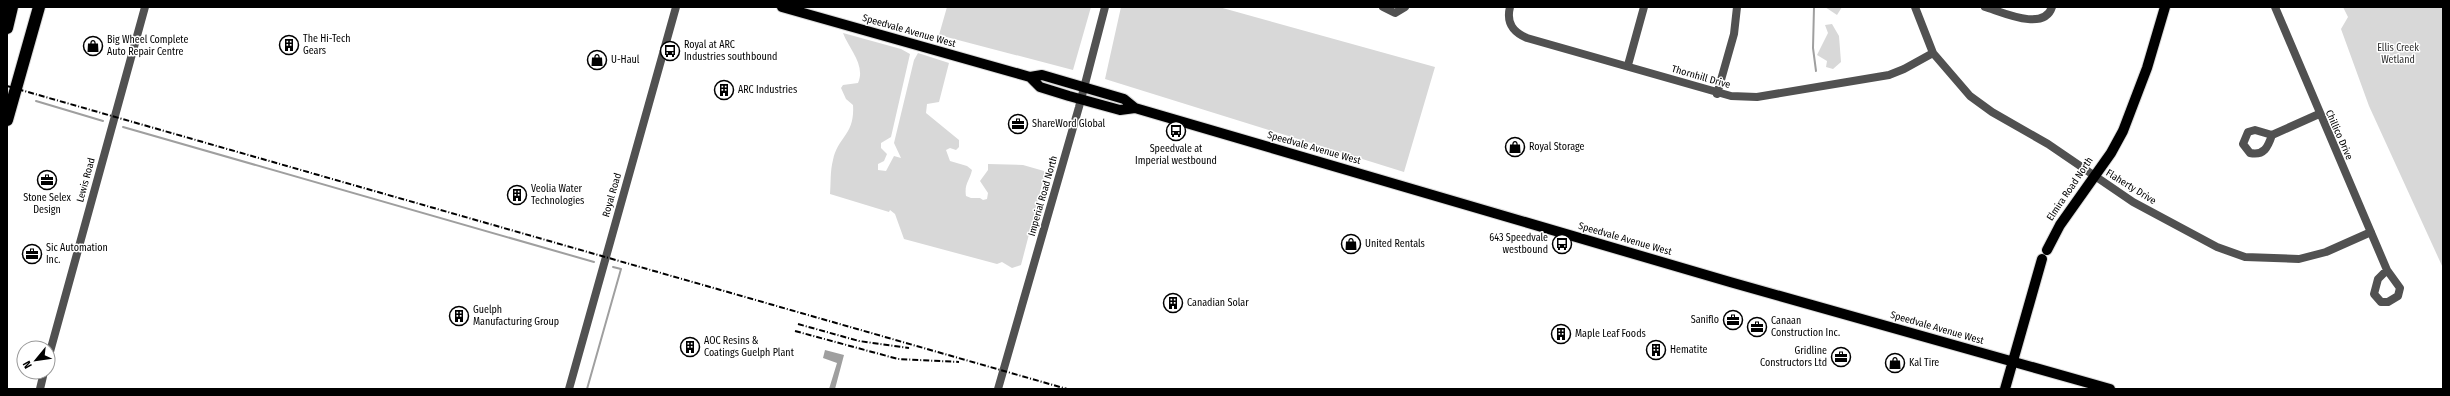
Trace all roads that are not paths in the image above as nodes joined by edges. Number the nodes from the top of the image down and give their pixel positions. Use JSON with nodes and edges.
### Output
{"nodes":[{"id":1,"x":12,"y":7,"type":"edge"},
{"id":2,"x":39,"y":7,"type":"edge"},
{"id":3,"x":145,"y":7,"type":"edge"},
{"id":4,"x":676,"y":7,"type":"edge"},
{"id":5,"x":782,"y":7,"type":"edge"},
{"id":6,"x":1105,"y":7,"type":"edge"},
{"id":7,"x":1383,"y":7,"type":"edge"},
{"id":8,"x":1405,"y":7,"type":"edge"},
{"id":9,"x":1510,"y":7,"type":"edge"},
{"id":10,"x":1644,"y":7,"type":"edge"},
{"id":11,"x":1737,"y":7,"type":"edge"},
{"id":12,"x":1915,"y":7,"type":"edge"},
{"id":13,"x":1985,"y":7,"type":"edge"},
{"id":14,"x":2052,"y":7,"type":"edge"},
{"id":15,"x":2165,"y":7,"type":"edge"},
{"id":16,"x":2276,"y":7,"type":"edge"},
{"id":17,"x":7,"y":28,"type":"edge"},
{"id":18,"x":1933,"y":53,"type":"junction"},
{"id":19,"x":1628,"y":65,"type":"junction"},
{"id":20,"x":1030,"y":77,"type":"junction"},
{"id":21,"x":1084,"y":87,"type":"junction"},
{"id":22,"x":1717,"y":94,"type":"junction"},
{"id":23,"x":1081,"y":99,"type":"junction"},
{"id":24,"x":1135,"y":108,"type":"junction"},
{"id":25,"x":2319,"y":114,"type":"junction"},
{"id":26,"x":7,"y":120,"type":"edge"},
{"id":27,"x":2272,"y":135,"type":"dead end"},
{"id":28,"x":2094,"y":175,"type":"junction"},
{"id":29,"x":2371,"y":232,"type":"junction"},
{"id":30,"x":2047,"y":250,"type":"joint"},
{"id":31,"x":2042,"y":259,"type":"joint"},
{"id":32,"x":2387,"y":270,"type":"dead end"},
{"id":33,"x":53,"y":340,"type":"edge"},
{"id":34,"x":2013,"y":362,"type":"junction"},
{"id":35,"x":569,"y":389,"type":"edge"},
{"id":36,"x":998,"y":389,"type":"edge"},
{"id":37,"x":2005,"y":389,"type":"edge"},
{"id":38,"x":2110,"y":389,"type":"edge"}],
"edges":[{"from":1,"to":17,"type":"highway"},
{"from":2,"to":26,"type":"highway"},
{"from":3,"to":33,"type":"street","name":"Lewis Road"},
{"from":4,"to":35,"type":"street","name":"Royal Road"},
{"from":5,"to":20,"type":"main road","name":"Speedvale Avenue West"},
{"from":6,"to":21,"type":"street","name":"Imperial Road North"},
{"from":7,"to":8,"type":"street"},
{"from":9,"to":19,"type":"street","name":"Thornhill Drive"},
{"from":10,"to":19,"type":"street"},
{"from":11,"to":22,"type":"street"},
{"from":12,"to":18,"type":"street","name":"Flaherty Drive"},
{"from":13,"to":14,"type":"street"},
{"from":15,"to":28,"type":"main road","name":"Elmira Road North"},
{"from":16,"to":25,"type":"street","name":"Chillico Drive"},
{"from":18,"to":22,"type":"street","name":"Thornhill Drive"},
{"from":18,"to":28,"type":"street","name":"Flaherty Drive"},
{"from":19,"to":22,"type":"street","name":"Thornhill Drive"},
{"from":20,"to":21,"type":"main road","name":"Speedvale Avenue West"},
{"from":20,"to":23,"type":"main road","name":"Speedvale Avenue West"},
{"from":21,"to":23,"type":"street","name":"Imperial Road North"},
{"from":21,"to":24,"type":"main road","name":"Speedvale Avenue West"},
{"from":23,"to":24,"type":"main road","name":"Speedvale Avenue West"},
{"from":23,"to":36,"type":"street","name":"Imperial Road North"},
{"from":24,"to":34,"type":"main road","name":"Speedvale Avenue West"},
{"from":25,"to":27,"type":"street"},
{"from":25,"to":29,"type":"street","name":"Chillico Drive"},
{"from":28,"to":29,"type":"street","name":"Flaherty Drive"},
{"from":28,"to":30,"type":"main road","name":"Elmira Road North"},
{"from":29,"to":32,"type":"street","name":"Chillico Drive"},
{"from":30,"to":31,"type":"street","name":"Elmira Road North"},
{"from":31,"to":34,"type":"main road","name":"Elmira Road North"},
{"from":34,"to":37,"type":"main road","name":"Elmira Road North"},
{"from":34,"to":38,"type":"main road","name":"Speedvale Avenue West"}]}
